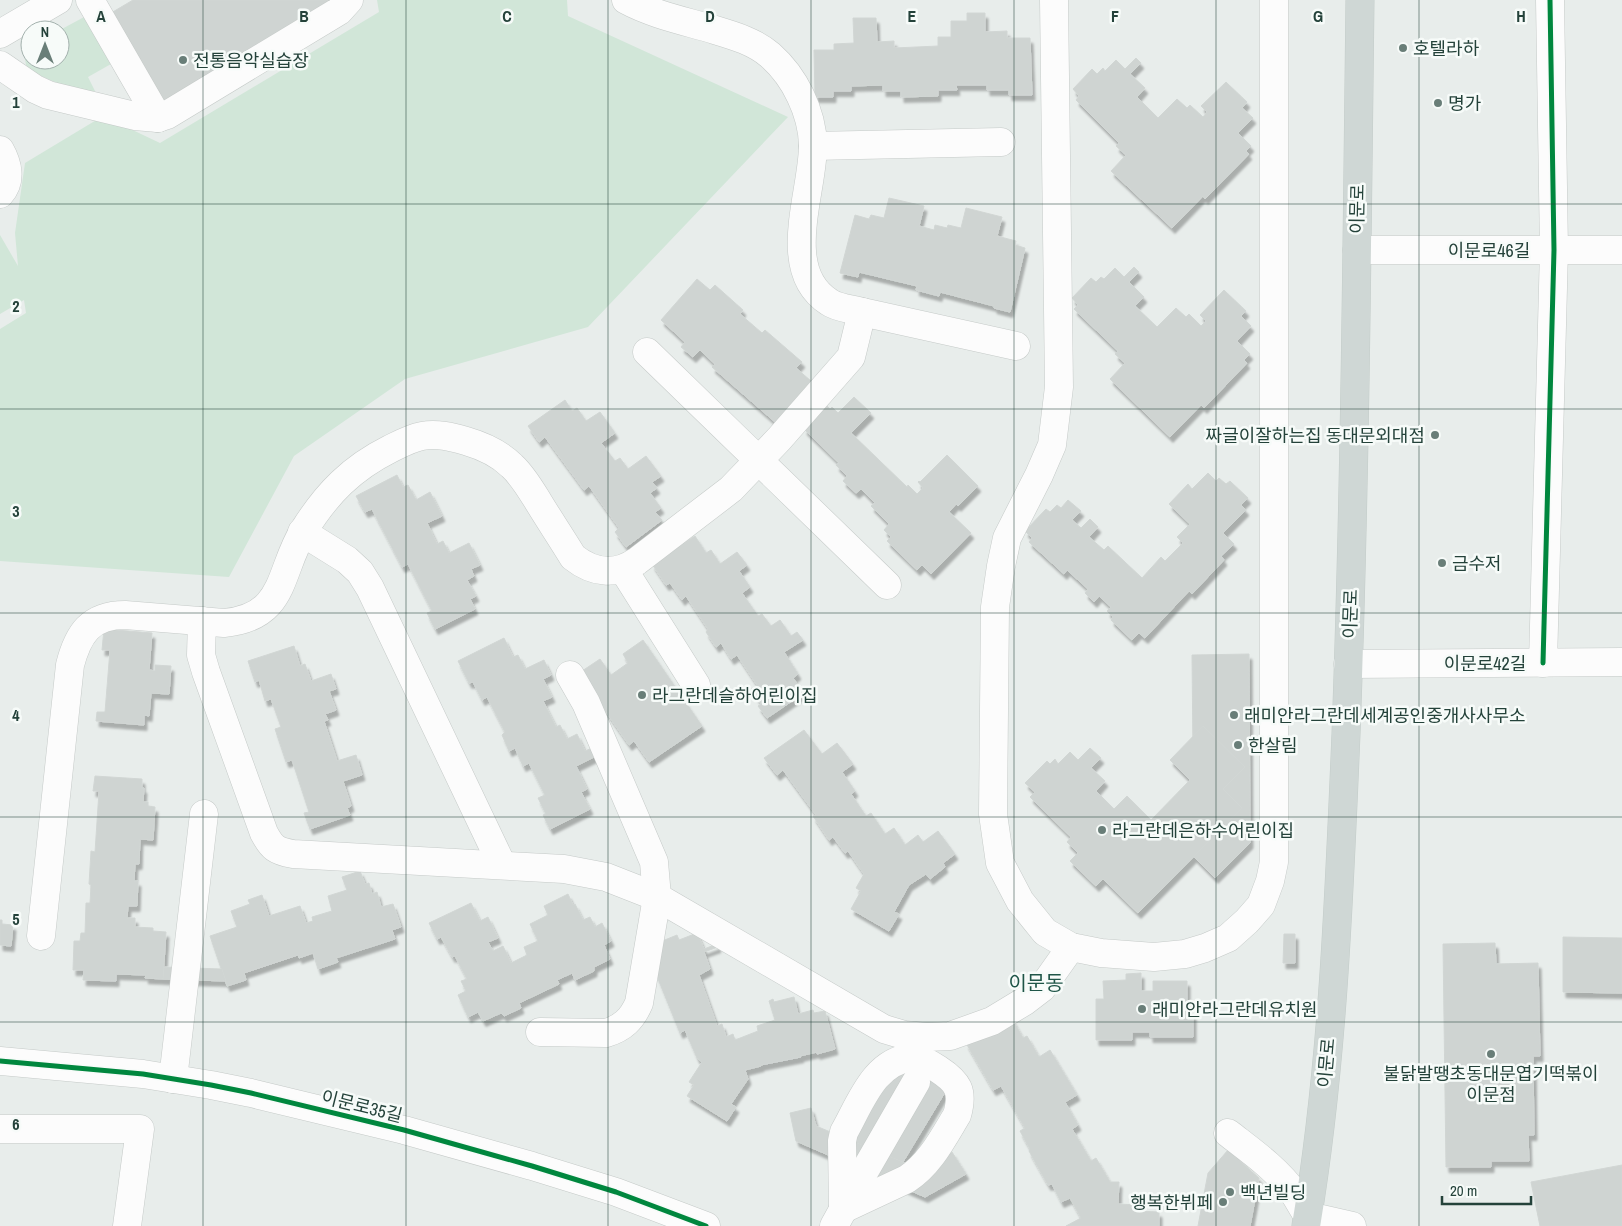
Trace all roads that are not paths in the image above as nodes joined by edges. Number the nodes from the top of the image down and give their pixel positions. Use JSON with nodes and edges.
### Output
{"nodes":[{"id":1,"x":58,"y":0,"type":"edge"},
{"id":2,"x":90,"y":0,"type":"edge"},
{"id":3,"x":349,"y":0,"type":"edge"},
{"id":4,"x":1054,"y":0,"type":"edge"},
{"id":5,"x":1274,"y":0,"type":"edge"},
{"id":6,"x":1360,"y":0,"type":"edge"},
{"id":7,"x":1550,"y":0,"type":"edge"},
{"id":8,"x":633,"y":2,"type":"edge"},
{"id":9,"x":0,"y":34,"type":"edge"},
{"id":10,"x":0,"y":64,"type":"edge"},
{"id":11,"x":158,"y":118,"type":"junction"},
{"id":12,"x":1001,"y":142,"type":"dead end"},
{"id":13,"x":813,"y":146,"type":"junction"},
{"id":14,"x":0,"y":150,"type":"edge"},
{"id":15,"x":0,"y":194,"type":"edge"},
{"id":16,"x":1357,"y":250,"type":"junction"},
{"id":17,"x":1554,"y":250,"type":"junction"},
{"id":18,"x":1622,"y":250,"type":"edge"},
{"id":19,"x":862,"y":312,"type":"junction"},
{"id":20,"x":1016,"y":346,"type":"dead end"},
{"id":21,"x":647,"y":352,"type":"dead end"},
{"id":22,"x":759,"y":461,"type":"junction"},
{"id":23,"x":302,"y":532,"type":"junction"},
{"id":24,"x":622,"y":569,"type":"junction"},
{"id":25,"x":887,"y":585,"type":"dead end"},
{"id":26,"x":202,"y":621,"type":"junction"},
{"id":27,"x":1622,"y":662,"type":"edge"},
{"id":28,"x":1544,"y":663,"type":"junction"},
{"id":29,"x":1348,"y":664,"type":"junction"},
{"id":30,"x":570,"y":675,"type":"dead end"},
{"id":31,"x":696,"y":686,"type":"dead end"},
{"id":32,"x":204,"y":814,"type":"dead end"},
{"id":33,"x":502,"y":865,"type":"junction"},
{"id":34,"x":657,"y":897,"type":"junction"},
{"id":35,"x":41,"y":936,"type":"dead end"},
{"id":36,"x":1071,"y":948,"type":"junction"},
{"id":37,"x":540,"y":1032,"type":"dead end"},
{"id":38,"x":0,"y":1061,"type":"edge"},
{"id":39,"x":173,"y":1078,"type":"junction"},
{"id":40,"x":916,"y":1082,"type":"dead end"},
{"id":41,"x":0,"y":1129,"type":"edge"},
{"id":42,"x":1228,"y":1133,"type":"dead end"},
{"id":43,"x":839,"y":1217,"type":"edge"},
{"id":44,"x":1307,"y":1221,"type":"edge"},
{"id":45,"x":127,"y":1226,"type":"edge"},
{"id":46,"x":706,"y":1226,"type":"edge"},
{"id":47,"x":1352,"y":1226,"type":"edge"}],
"edges":[{"from":1,"to":9,"type":"street"},
{"from":2,"to":11,"type":"street"},
{"from":3,"to":11,"type":"street"},
{"from":4,"to":36,"type":"street"},
{"from":5,"to":36,"type":"street"},
{"from":6,"to":16,"type":"main road","name":"이문로"},
{"from":7,"to":17,"type":"street"},
{"from":8,"to":13,"type":"street"},
{"from":10,"to":11,"type":"street"},
{"from":12,"to":13,"type":"street"},
{"from":13,"to":19,"type":"street"},
{"from":14,"to":15,"type":"street"},
{"from":16,"to":17,"type":"street","name":"이문로46길"},
{"from":16,"to":29,"type":"main road","name":"이문로"},
{"from":17,"to":18,"type":"street","name":"이문로46길"},
{"from":17,"to":28,"type":"street"},
{"from":19,"to":20,"type":"street"},
{"from":19,"to":22,"type":"street"},
{"from":21,"to":22,"type":"street"},
{"from":22,"to":24,"type":"street"},
{"from":22,"to":25,"type":"street"},
{"from":23,"to":24,"type":"street"},
{"from":23,"to":26,"type":"street"},
{"from":23,"to":33,"type":"street"},
{"from":24,"to":31,"type":"street"},
{"from":26,"to":33,"type":"street"},
{"from":26,"to":35,"type":"street"},
{"from":27,"to":28,"type":"street","name":"이문로42길"},
{"from":28,"to":29,"type":"street","name":"이문로42길"},
{"from":29,"to":44,"type":"main road","name":"이문로"},
{"from":30,"to":34,"type":"street"},
{"from":32,"to":39,"type":"street"},
{"from":33,"to":34,"type":"street"},
{"from":34,"to":36,"type":"street"},
{"from":34,"to":37,"type":"street"},
{"from":38,"to":39,"type":"street","name":"이문로35길"},
{"from":39,"to":46,"type":"street","name":"이문로35길"},
{"from":40,"to":43,"type":"street"},
{"from":41,"to":45,"type":"street"},
{"from":42,"to":44,"type":"street"},
{"from":43,"to":43,"type":"street"},
{"from":44,"to":47,"type":"street"}]}
